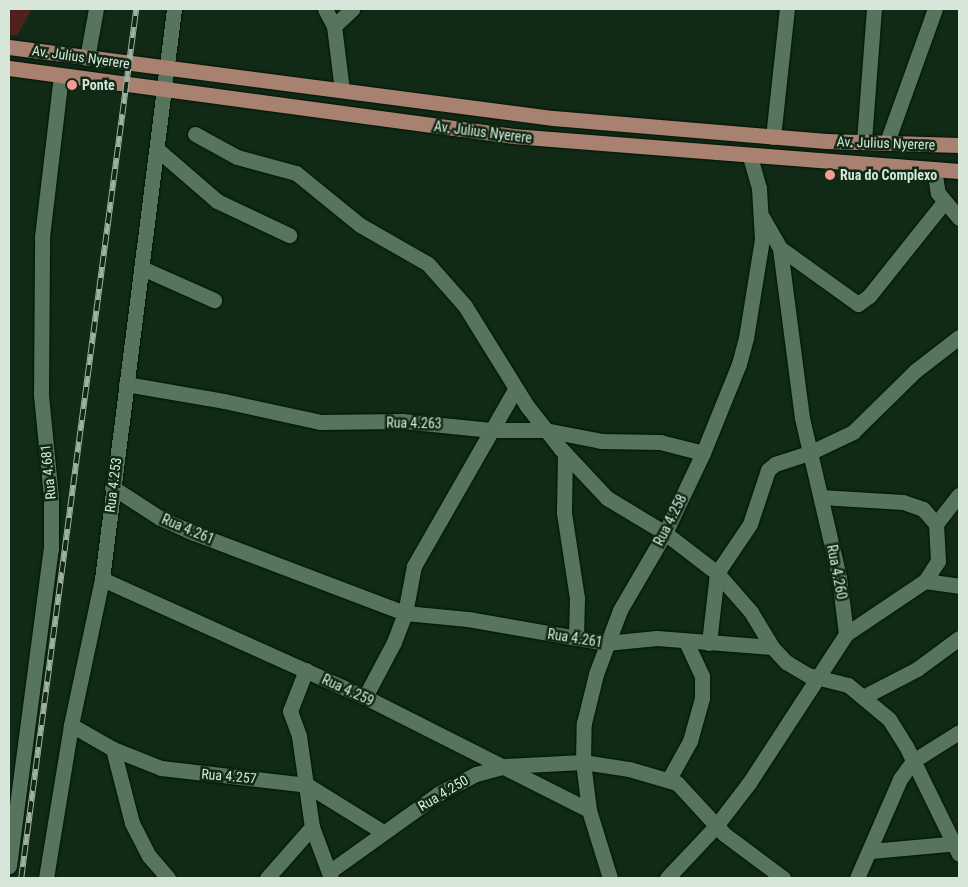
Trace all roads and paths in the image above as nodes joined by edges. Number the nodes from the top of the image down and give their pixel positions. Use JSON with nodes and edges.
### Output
{"nodes":[{"id":1,"x":96,"y":9,"type":"edge"},
{"id":2,"x":174,"y":9,"type":"edge"},
{"id":3,"x":325,"y":9,"type":"edge"},
{"id":4,"x":352,"y":9,"type":"edge"},
{"id":5,"x":787,"y":9,"type":"edge"},
{"id":6,"x":874,"y":9,"type":"edge"},
{"id":7,"x":934,"y":9,"type":"edge"},
{"id":8,"x":334,"y":26,"type":"junction"},
{"id":9,"x":9,"y":48,"type":"edge"},
{"id":10,"x":87,"y":58,"type":"junction"},
{"id":11,"x":9,"y":68,"type":"edge"},
{"id":12,"x":167,"y":68,"type":"junction"},
{"id":13,"x":62,"y":75,"type":"junction"},
{"id":14,"x":164,"y":89,"type":"junction"},
{"id":15,"x":342,"y":90,"type":"junction"},
{"id":16,"x":195,"y":134,"type":"dead end"},
{"id":17,"x":773,"y":137,"type":"junction"},
{"id":18,"x":864,"y":141,"type":"junction"},
{"id":19,"x":887,"y":142,"type":"junction"},
{"id":20,"x":959,"y":145,"type":"edge"},
{"id":21,"x":158,"y":150,"type":"junction"},
{"id":22,"x":750,"y":157,"type":"junction"},
{"id":23,"x":934,"y":169,"type":"junction"},
{"id":24,"x":959,"y":171,"type":"edge"},
{"id":25,"x":944,"y":202,"type":"junction"},
{"id":26,"x":762,"y":217,"type":"junction"},
{"id":27,"x":959,"y":218,"type":"edge"},
{"id":28,"x":289,"y":235,"type":"dead end"},
{"id":29,"x":780,"y":248,"type":"junction"},
{"id":30,"x":142,"y":268,"type":"junction"},
{"id":31,"x":214,"y":300,"type":"dead end"},
{"id":32,"x":959,"y":337,"type":"edge"},
{"id":33,"x":126,"y":384,"type":"junction"},
{"id":34,"x":515,"y":390,"type":"junction"},
{"id":35,"x":492,"y":430,"type":"junction"},
{"id":36,"x":546,"y":430,"type":"junction"},
{"id":37,"x":703,"y":453,"type":"junction"},
{"id":38,"x":809,"y":453,"type":"junction"},
{"id":39,"x":565,"y":454,"type":"junction"},
{"id":40,"x":112,"y":487,"type":"junction"},
{"id":41,"x":959,"y":495,"type":"edge"},
{"id":42,"x":821,"y":497,"type":"junction"},
{"id":43,"x":936,"y":524,"type":"junction"},
{"id":44,"x":664,"y":533,"type":"junction"},
{"id":45,"x":717,"y":573,"type":"junction"},
{"id":46,"x":102,"y":579,"type":"junction"},
{"id":47,"x":925,"y":581,"type":"junction"},
{"id":48,"x":959,"y":586,"type":"edge"},
{"id":49,"x":405,"y":613,"type":"junction"},
{"id":50,"x":846,"y":634,"type":"junction"},
{"id":51,"x":576,"y":638,"type":"junction"},
{"id":52,"x":959,"y":638,"type":"edge"},
{"id":53,"x":686,"y":641,"type":"junction"},
{"id":54,"x":606,"y":643,"type":"junction"},
{"id":55,"x":709,"y":643,"type":"junction"},
{"id":56,"x":772,"y":647,"type":"junction"},
{"id":57,"x":306,"y":670,"type":"junction"},
{"id":58,"x":820,"y":676,"type":"junction"},
{"id":59,"x":864,"y":696,"type":"junction"},
{"id":60,"x":365,"y":697,"type":"junction"},
{"id":61,"x":71,"y":725,"type":"junction"},
{"id":62,"x":959,"y":732,"type":"edge"},
{"id":63,"x":113,"y":748,"type":"junction"},
{"id":64,"x":913,"y":760,"type":"junction"},
{"id":65,"x":583,"y":762,"type":"junction"},
{"id":66,"x":505,"y":766,"type":"junction"},
{"id":67,"x":669,"y":779,"type":"junction"},
{"id":68,"x":307,"y":785,"type":"junction"},
{"id":69,"x":589,"y":810,"type":"junction"},
{"id":70,"x":716,"y":826,"type":"junction"},
{"id":71,"x":312,"y":827,"type":"junction"},
{"id":72,"x":383,"y":832,"type":"junction"},
{"id":73,"x":957,"y":847,"type":"edge"},
{"id":74,"x":871,"y":851,"type":"junction"},
{"id":75,"x":9,"y":866,"type":"edge"},
{"id":76,"x":330,"y":875,"type":"edge"},
{"id":77,"x":46,"y":878,"type":"edge"},
{"id":78,"x":168,"y":878,"type":"edge"},
{"id":79,"x":267,"y":878,"type":"edge"},
{"id":80,"x":610,"y":878,"type":"edge"},
{"id":81,"x":667,"y":878,"type":"edge"},
{"id":82,"x":783,"y":878,"type":"edge"},
{"id":83,"x":857,"y":878,"type":"edge"}],
"edges":[{"from":1,"to":10,"type":"street"},
{"from":2,"to":12,"type":"street","name":"Rua 4.253"},
{"from":3,"to":8,"type":"street"},
{"from":4,"to":8,"type":"street"},
{"from":5,"to":17,"type":"street"},
{"from":6,"to":18,"type":"street"},
{"from":7,"to":19,"type":"street"},
{"from":8,"to":15,"type":"street"},
{"from":9,"to":10,"type":"main road","name":"Av. Julius Nyerere"},
{"from":10,"to":12,"type":"main road","name":"Av. Julius Nyerere"},
{"from":11,"to":13,"type":"main road","name":"Av. Julius Nyerere"},
{"from":12,"to":14,"type":"street","name":"Rua 4.253"},
{"from":12,"to":15,"type":"main road","name":"Av. Julius Nyerere"},
{"from":13,"to":14,"type":"main road","name":"Av. Julius Nyerere"},
{"from":13,"to":75,"type":"street","name":"Rua 4.681"},
{"from":14,"to":21,"type":"street","name":"Rua 4.253"},
{"from":14,"to":22,"type":"main road","name":"Av. Julius Nyerere"},
{"from":15,"to":17,"type":"main road","name":"Av. Julius Nyerere"},
{"from":16,"to":34,"type":"street"},
{"from":17,"to":18,"type":"main road","name":"Av. Julius Nyerere"},
{"from":18,"to":19,"type":"main road","name":"Av. Julius Nyerere"},
{"from":19,"to":20,"type":"main road","name":"Av. Julius Nyerere"},
{"from":21,"to":28,"type":"street"},
{"from":21,"to":30,"type":"street","name":"Rua 4.253"},
{"from":22,"to":23,"type":"main road","name":"Av. Julius Nyerere"},
{"from":22,"to":26,"type":"street","name":"Rua 4.258"},
{"from":23,"to":24,"type":"main road","name":"Av. Julius Nyerere"},
{"from":23,"to":25,"type":"street"},
{"from":25,"to":27,"type":"street"},
{"from":25,"to":29,"type":"street"},
{"from":26,"to":29,"type":"street","name":"Rua 4.260"},
{"from":26,"to":37,"type":"street","name":"Rua 4.258"},
{"from":29,"to":38,"type":"street","name":"Rua 4.260"},
{"from":30,"to":31,"type":"street"},
{"from":30,"to":33,"type":"street","name":"Rua 4.253"},
{"from":32,"to":38,"type":"street"},
{"from":33,"to":35,"type":"street","name":"Rua 4.263"},
{"from":33,"to":40,"type":"street","name":"Rua 4.253"},
{"from":34,"to":35,"type":"street"},
{"from":34,"to":36,"type":"street"},
{"from":35,"to":36,"type":"street","name":"Rua 4.263"},
{"from":35,"to":49,"type":"street"},
{"from":36,"to":37,"type":"street","name":"Rua 4.263"},
{"from":36,"to":39,"type":"street"},
{"from":37,"to":44,"type":"street","name":"Rua 4.258"},
{"from":38,"to":42,"type":"street","name":"Rua 4.260"},
{"from":38,"to":45,"type":"street"},
{"from":39,"to":44,"type":"street"},
{"from":39,"to":51,"type":"street"},
{"from":40,"to":46,"type":"street","name":"Rua 4.253"},
{"from":40,"to":49,"type":"street","name":"Rua 4.261"},
{"from":41,"to":43,"type":"street"},
{"from":42,"to":43,"type":"street"},
{"from":42,"to":50,"type":"street","name":"Rua 4.260"},
{"from":43,"to":47,"type":"street"},
{"from":44,"to":45,"type":"street"},
{"from":44,"to":54,"type":"street","name":"Rua 4.258"},
{"from":45,"to":55,"type":"street"},
{"from":45,"to":56,"type":"street"},
{"from":46,"to":57,"type":"street","name":"Rua 4.259"},
{"from":46,"to":61,"type":"street","name":"Rua 4.253"},
{"from":47,"to":48,"type":"street"},
{"from":47,"to":50,"type":"street"},
{"from":49,"to":51,"type":"street","name":"Rua 4.261"},
{"from":49,"to":60,"type":"street"},
{"from":50,"to":58,"type":"street"},
{"from":51,"to":54,"type":"street","name":"Rua 4.261"},
{"from":52,"to":59,"type":"street"},
{"from":53,"to":54,"type":"street","name":"Rua 4.261"},
{"from":53,"to":55,"type":"street","name":"Rua 4.261"},
{"from":53,"to":67,"type":"street"},
{"from":54,"to":65,"type":"street","name":"Rua 4.258"},
{"from":55,"to":56,"type":"street","name":"Rua 4.261"},
{"from":56,"to":58,"type":"street"},
{"from":57,"to":60,"type":"street","name":"Rua 4.259"},
{"from":57,"to":68,"type":"street"},
{"from":58,"to":59,"type":"street"},
{"from":58,"to":70,"type":"street"},
{"from":59,"to":64,"type":"street"},
{"from":60,"to":66,"type":"street","name":"Rua 4.259"},
{"from":61,"to":63,"type":"street","name":"Rua 4.257"},
{"from":61,"to":77,"type":"street","name":"Rua 4.253"},
{"from":62,"to":64,"type":"street"},
{"from":63,"to":68,"type":"street","name":"Rua 4.257"},
{"from":63,"to":78,"type":"street"},
{"from":64,"to":73,"type":"street"},
{"from":64,"to":74,"type":"street"},
{"from":65,"to":66,"type":"street","name":"Rua 4.250"},
{"from":65,"to":67,"type":"street"},
{"from":65,"to":69,"type":"street","name":"Rua 4.258"},
{"from":66,"to":69,"type":"street","name":"Rua 4.259"},
{"from":66,"to":72,"type":"street","name":"Rua 4.250"},
{"from":67,"to":70,"type":"street"},
{"from":68,"to":71,"type":"street"},
{"from":68,"to":72,"type":"street","name":"Rua 4.257"},
{"from":69,"to":80,"type":"street","name":"Rua 4.258"},
{"from":70,"to":81,"type":"street"},
{"from":70,"to":82,"type":"street"},
{"from":71,"to":76,"type":"street"},
{"from":71,"to":79,"type":"street"},
{"from":72,"to":76,"type":"street","name":"Rua 4.250"},
{"from":73,"to":74,"type":"street"},
{"from":74,"to":83,"type":"street"}]}
